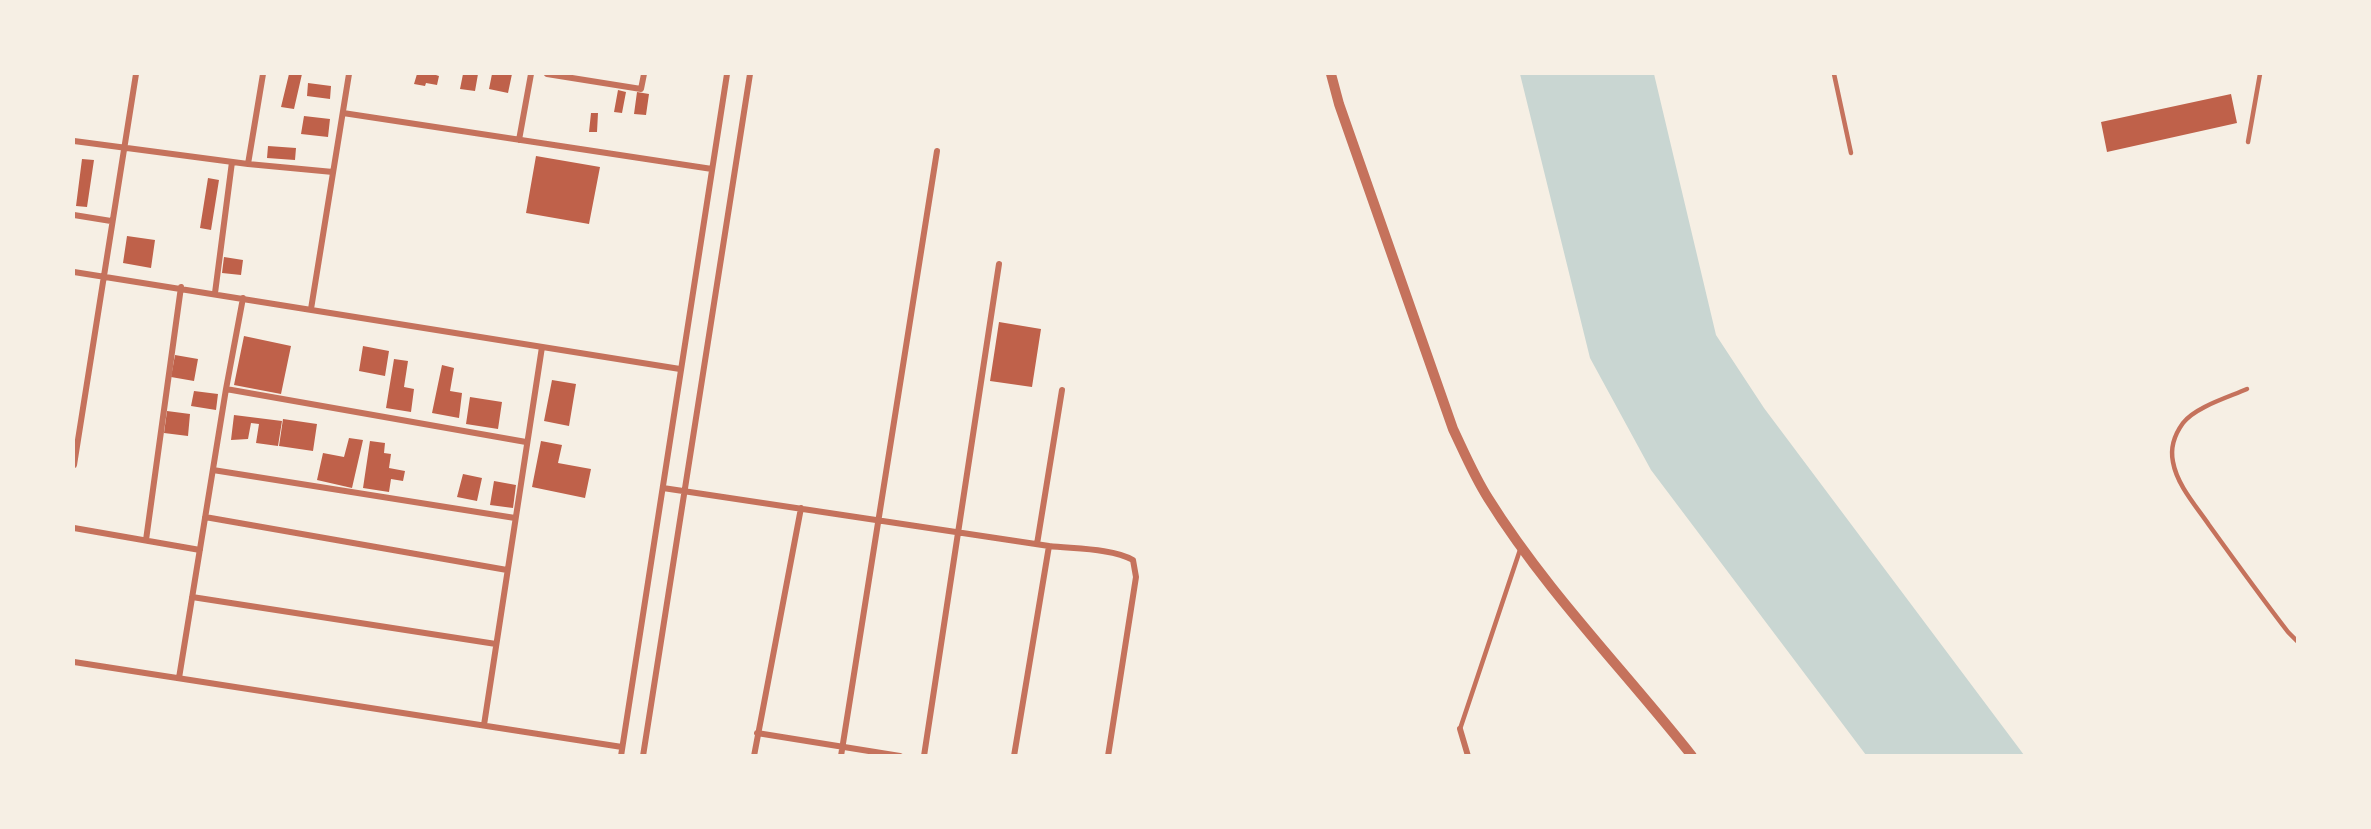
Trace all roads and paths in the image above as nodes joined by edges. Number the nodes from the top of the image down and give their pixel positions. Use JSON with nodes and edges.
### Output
{"nodes":[{"id":1,"x":136,"y":74,"type":"edge"},
{"id":2,"x":263,"y":74,"type":"edge"},
{"id":3,"x":349,"y":74,"type":"edge"},
{"id":4,"x":531,"y":74,"type":"edge"},
{"id":5,"x":547,"y":74,"type":"edge"},
{"id":6,"x":644,"y":74,"type":"edge"},
{"id":7,"x":727,"y":74,"type":"edge"},
{"id":8,"x":750,"y":74,"type":"edge"},
{"id":9,"x":1331,"y":74,"type":"edge"},
{"id":10,"x":1833,"y":74,"type":"edge"},
{"id":11,"x":2260,"y":74,"type":"edge"},
{"id":12,"x":576,"y":76,"type":"edge"},
{"id":13,"x":343,"y":113,"type":"junction"},
{"id":14,"x":519,"y":140,"type":"junction"},
{"id":15,"x":74,"y":141,"type":"edge"},
{"id":16,"x":2248,"y":142,"type":"dead end"},
{"id":17,"x":124,"y":148,"type":"junction"},
{"id":18,"x":937,"y":151,"type":"dead end"},
{"id":19,"x":1851,"y":153,"type":"dead end"},
{"id":20,"x":232,"y":162,"type":"junction"},
{"id":21,"x":248,"y":164,"type":"junction"},
{"id":22,"x":712,"y":169,"type":"junction"},
{"id":23,"x":333,"y":172,"type":"junction"},
{"id":24,"x":74,"y":215,"type":"edge"},
{"id":25,"x":111,"y":221,"type":"junction"},
{"id":26,"x":999,"y":264,"type":"dead end"},
{"id":27,"x":74,"y":272,"type":"edge"},
{"id":28,"x":103,"y":276,"type":"junction"},
{"id":29,"x":181,"y":288,"type":"junction"},
{"id":30,"x":215,"y":293,"type":"junction"},
{"id":31,"x":243,"y":298,"type":"junction"},
{"id":32,"x":311,"y":309,"type":"junction"},
{"id":33,"x":542,"y":347,"type":"junction"},
{"id":34,"x":680,"y":369,"type":"junction"},
{"id":35,"x":226,"y":389,"type":"junction"},
{"id":36,"x":2247,"y":389,"type":"dead end"},
{"id":37,"x":1062,"y":390,"type":"dead end"},
{"id":38,"x":526,"y":442,"type":"junction"},
{"id":39,"x":74,"y":465,"type":"edge"},
{"id":40,"x":213,"y":470,"type":"junction"},
{"id":41,"x":663,"y":488,"type":"junction"},
{"id":42,"x":684,"y":491,"type":"junction"},
{"id":43,"x":801,"y":508,"type":"junction"},
{"id":44,"x":205,"y":517,"type":"junction"},
{"id":45,"x":515,"y":518,"type":"junction"},
{"id":46,"x":878,"y":520,"type":"junction"},
{"id":47,"x":74,"y":528,"type":"edge"},
{"id":48,"x":958,"y":532,"type":"junction"},
{"id":49,"x":146,"y":540,"type":"junction"},
{"id":50,"x":1037,"y":544,"type":"junction"},
{"id":51,"x":1049,"y":546,"type":"junction"},
{"id":52,"x":1521,"y":546,"type":"junction"},
{"id":53,"x":200,"y":550,"type":"junction"},
{"id":54,"x":507,"y":570,"type":"junction"},
{"id":55,"x":192,"y":597,"type":"junction"},
{"id":56,"x":2298,"y":642,"type":"edge"},
{"id":57,"x":496,"y":644,"type":"junction"},
{"id":58,"x":74,"y":662,"type":"edge"},
{"id":59,"x":179,"y":678,"type":"junction"},
{"id":60,"x":484,"y":725,"type":"junction"},
{"id":61,"x":1460,"y":729,"type":"joint"},
{"id":62,"x":757,"y":734,"type":"junction"},
{"id":63,"x":622,"y":747,"type":"junction"},
{"id":64,"x":842,"y":747,"type":"junction"},
{"id":65,"x":621,"y":756,"type":"edge"},
{"id":66,"x":643,"y":756,"type":"edge"},
{"id":67,"x":754,"y":756,"type":"edge"},
{"id":68,"x":841,"y":756,"type":"edge"},
{"id":69,"x":900,"y":756,"type":"edge"},
{"id":70,"x":924,"y":756,"type":"edge"},
{"id":71,"x":1014,"y":756,"type":"edge"},
{"id":72,"x":1107,"y":756,"type":"edge"},
{"id":73,"x":1468,"y":756,"type":"edge"},
{"id":74,"x":1692,"y":756,"type":"edge"}],
"edges":[{"from":1,"to":17,"type":"street"},
{"from":2,"to":21,"type":"street"},
{"from":3,"to":13,"type":"street"},
{"from":4,"to":14,"type":"street"},
{"from":5,"to":12,"type":"street"},
{"from":6,"to":12,"type":"street"},
{"from":7,"to":22,"type":"street"},
{"from":8,"to":42,"type":"street"},
{"from":9,"to":52,"type":"street"},
{"from":10,"to":19,"type":"lane"},
{"from":11,"to":16,"type":"lane"},
{"from":13,"to":14,"type":"street"},
{"from":13,"to":23,"type":"street"},
{"from":14,"to":22,"type":"street"},
{"from":15,"to":17,"type":"street"},
{"from":17,"to":20,"type":"street"},
{"from":17,"to":25,"type":"street"},
{"from":18,"to":46,"type":"street"},
{"from":20,"to":21,"type":"street"},
{"from":20,"to":30,"type":"street"},
{"from":21,"to":23,"type":"street"},
{"from":22,"to":34,"type":"street"},
{"from":23,"to":32,"type":"street"},
{"from":24,"to":25,"type":"street"},
{"from":25,"to":28,"type":"street"},
{"from":26,"to":48,"type":"street"},
{"from":27,"to":28,"type":"street"},
{"from":28,"to":29,"type":"street"},
{"from":28,"to":39,"type":"street"},
{"from":29,"to":30,"type":"street"},
{"from":29,"to":49,"type":"street"},
{"from":30,"to":31,"type":"street"},
{"from":31,"to":32,"type":"street"},
{"from":31,"to":35,"type":"street"},
{"from":32,"to":33,"type":"street"},
{"from":33,"to":34,"type":"street"},
{"from":33,"to":38,"type":"street"},
{"from":34,"to":41,"type":"street"},
{"from":35,"to":38,"type":"street"},
{"from":35,"to":40,"type":"street"},
{"from":36,"to":56,"type":"lane"},
{"from":37,"to":50,"type":"street"},
{"from":38,"to":45,"type":"street"},
{"from":40,"to":44,"type":"street"},
{"from":40,"to":45,"type":"street"},
{"from":41,"to":42,"type":"street"},
{"from":41,"to":63,"type":"street"},
{"from":42,"to":43,"type":"street"},
{"from":42,"to":66,"type":"street"},
{"from":43,"to":46,"type":"street"},
{"from":43,"to":62,"type":"street"},
{"from":44,"to":53,"type":"street"},
{"from":44,"to":54,"type":"street"},
{"from":45,"to":54,"type":"street"},
{"from":46,"to":48,"type":"street"},
{"from":46,"to":64,"type":"street"},
{"from":47,"to":49,"type":"street"},
{"from":48,"to":50,"type":"street"},
{"from":48,"to":70,"type":"street"},
{"from":49,"to":53,"type":"street"},
{"from":50,"to":51,"type":"street"},
{"from":51,"to":71,"type":"street"},
{"from":51,"to":72,"type":"street"},
{"from":52,"to":61,"type":"lane"},
{"from":52,"to":74,"type":"street"},
{"from":53,"to":55,"type":"street"},
{"from":54,"to":57,"type":"street"},
{"from":55,"to":57,"type":"street"},
{"from":55,"to":59,"type":"street"},
{"from":57,"to":60,"type":"street"},
{"from":58,"to":59,"type":"street"},
{"from":59,"to":60,"type":"street"},
{"from":60,"to":63,"type":"street"},
{"from":61,"to":73,"type":"street"},
{"from":62,"to":64,"type":"street"},
{"from":62,"to":67,"type":"street"},
{"from":63,"to":65,"type":"street"},
{"from":64,"to":68,"type":"street"},
{"from":64,"to":69,"type":"street"}]}
